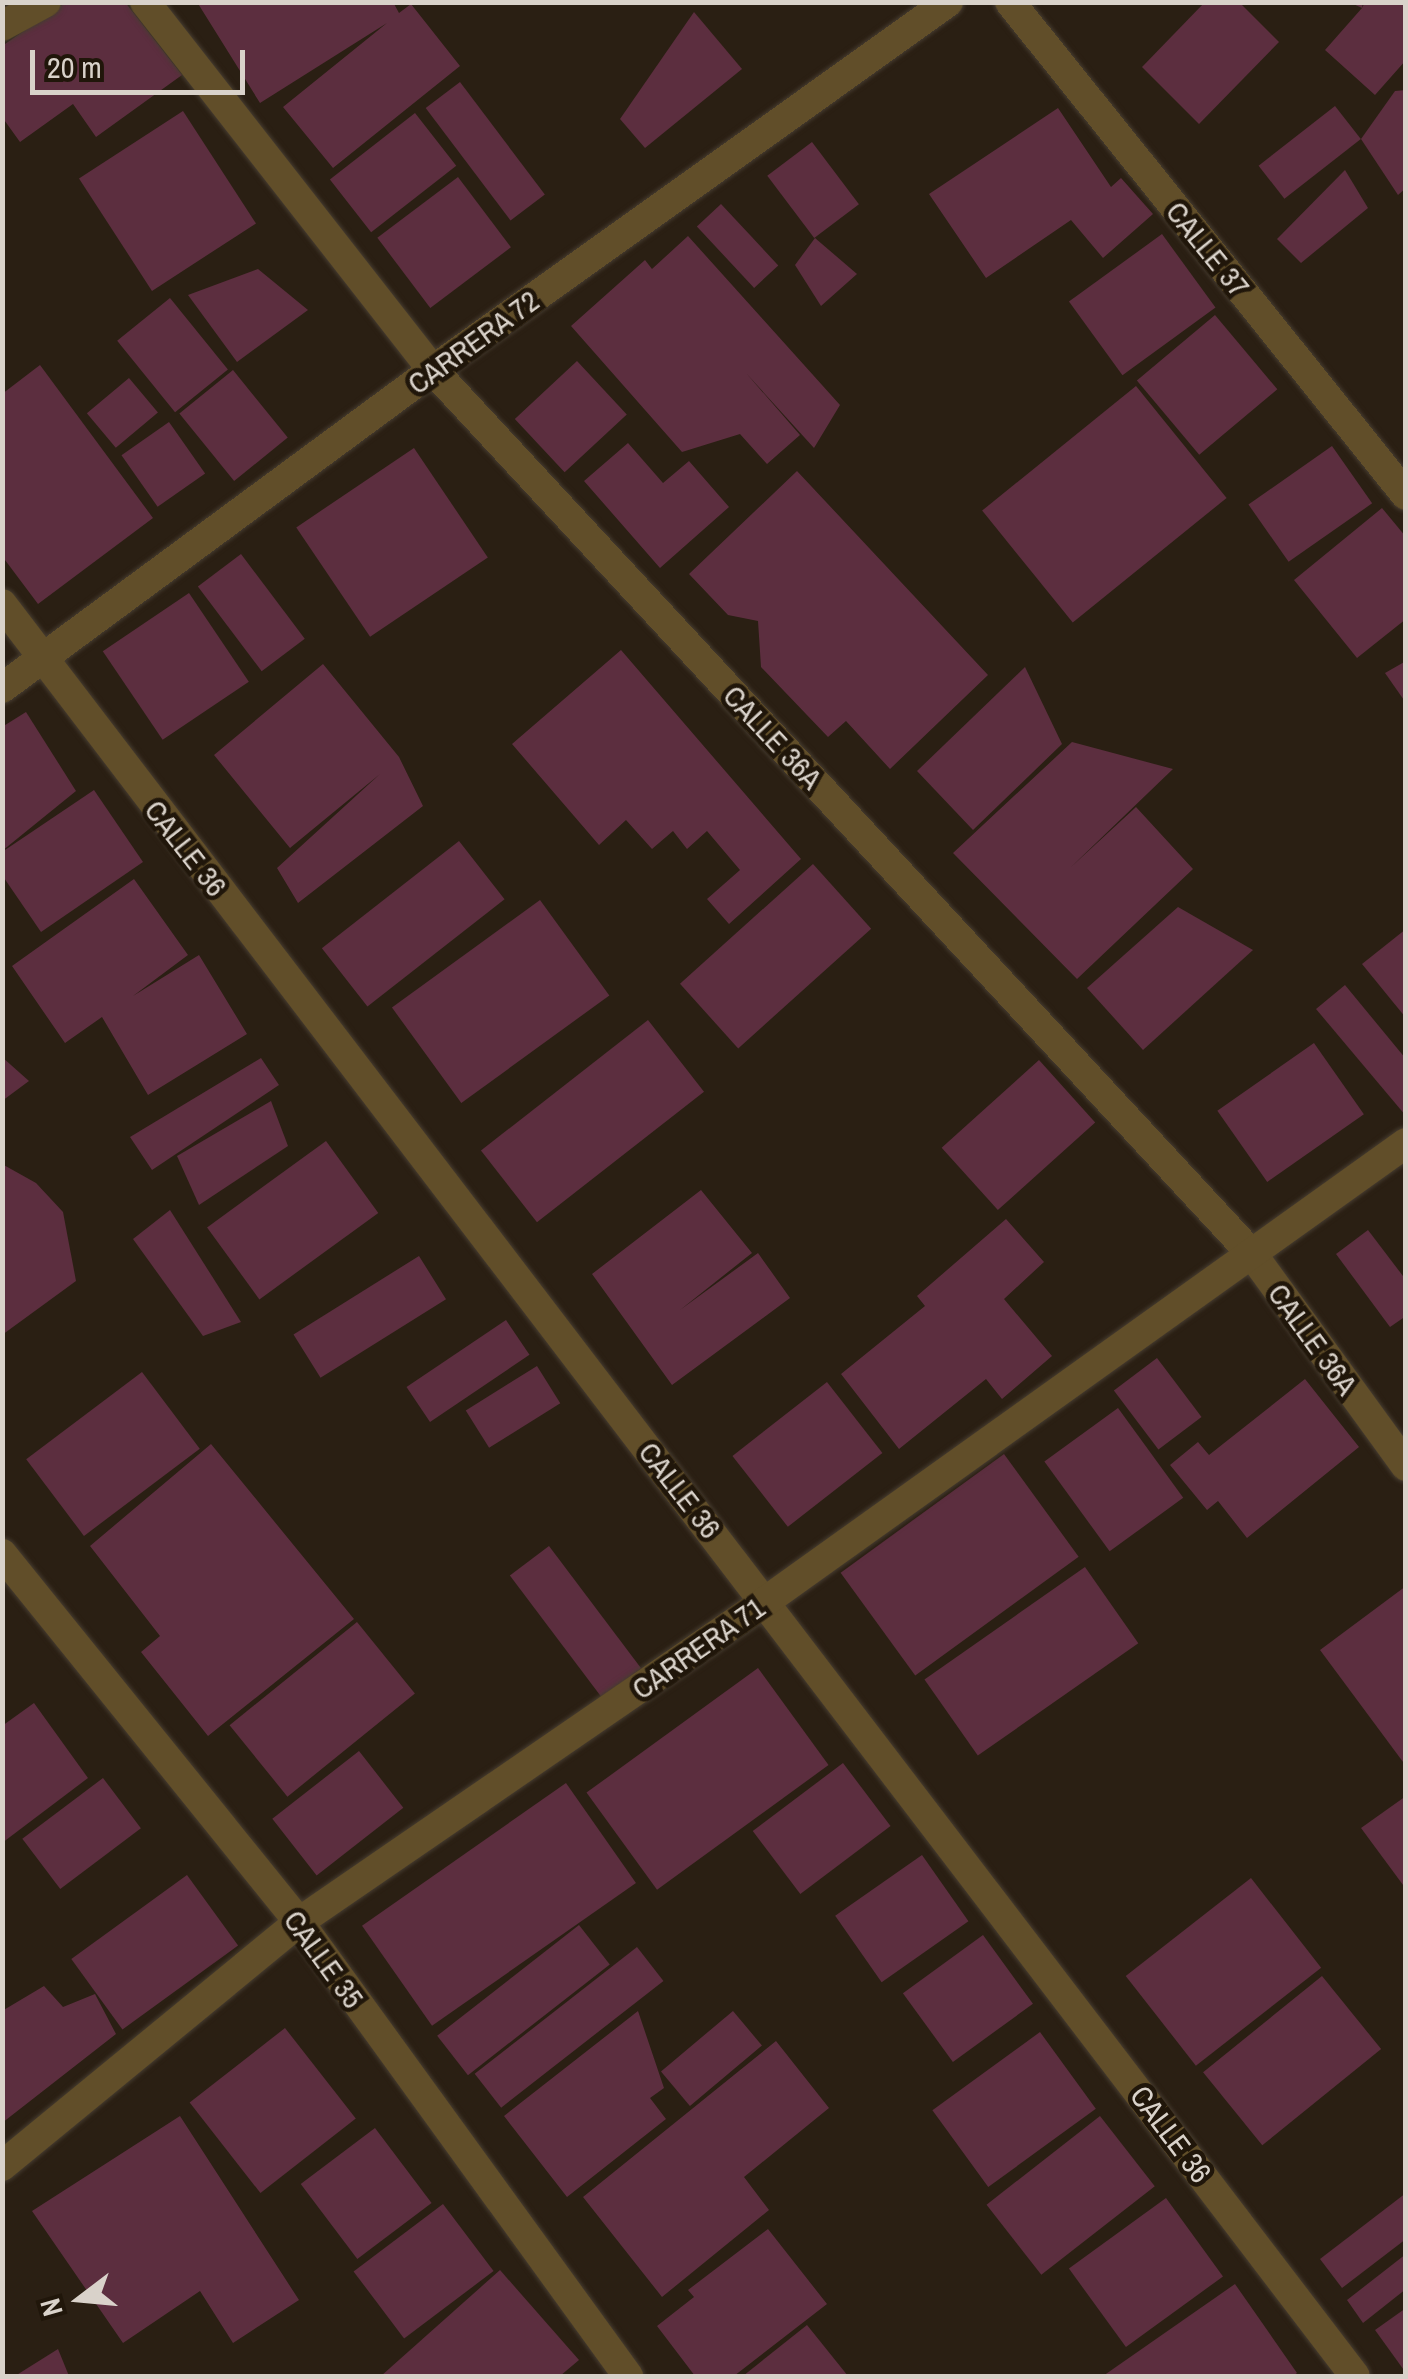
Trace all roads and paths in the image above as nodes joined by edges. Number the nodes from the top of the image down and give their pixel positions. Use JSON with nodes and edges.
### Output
{"nodes":[{"id":1,"x":46,"y":2,"type":"edge"},
{"id":2,"x":145,"y":2,"type":"edge"},
{"id":3,"x":948,"y":2,"type":"edge"},
{"id":4,"x":1010,"y":2,"type":"edge"},
{"id":5,"x":2,"y":26,"type":"edge"},
{"id":6,"x":433,"y":370,"type":"junction"},
{"id":7,"x":1406,"y":496,"type":"edge"},
{"id":8,"x":2,"y":604,"type":"edge"},
{"id":9,"x":42,"y":662,"type":"junction"},
{"id":10,"x":2,"y":688,"type":"edge"},
{"id":11,"x":1406,"y":1143,"type":"edge"},
{"id":12,"x":1252,"y":1254,"type":"junction"},
{"id":13,"x":1406,"y":1466,"type":"edge"},
{"id":14,"x":2,"y":1554,"type":"edge"},
{"id":15,"x":766,"y":1602,"type":"junction"},
{"id":16,"x":299,"y":1922,"type":"junction"},
{"id":17,"x":2,"y":2166,"type":"edge"},
{"id":18,"x":628,"y":2376,"type":"edge"},
{"id":19,"x":1355,"y":2376,"type":"edge"}],
"edges":[{"from":1,"to":5,"type":"street"},
{"from":2,"to":6,"type":"street","name":"CALLE 36A"},
{"from":3,"to":6,"type":"street","name":"CARRERA 72"},
{"from":4,"to":7,"type":"street","name":"CALLE 37"},
{"from":6,"to":9,"type":"street","name":"CARRERA 72"},
{"from":6,"to":12,"type":"street","name":"CALLE 36A"},
{"from":8,"to":9,"type":"street","name":"CALLE 36"},
{"from":9,"to":10,"type":"street","name":"CARRERA 72"},
{"from":9,"to":15,"type":"street","name":"CALLE 36"},
{"from":11,"to":12,"type":"street","name":"CARRERA 71"},
{"from":12,"to":13,"type":"street","name":"CALLE 36A"},
{"from":12,"to":15,"type":"street","name":"CARRERA 71"},
{"from":14,"to":16,"type":"street","name":"CALLE 35"},
{"from":15,"to":16,"type":"street","name":"CARRERA 71"},
{"from":15,"to":19,"type":"street","name":"CALLE 36"},
{"from":16,"to":17,"type":"street","name":"CARRERA 71"},
{"from":16,"to":18,"type":"street","name":"CALLE 35"}]}
